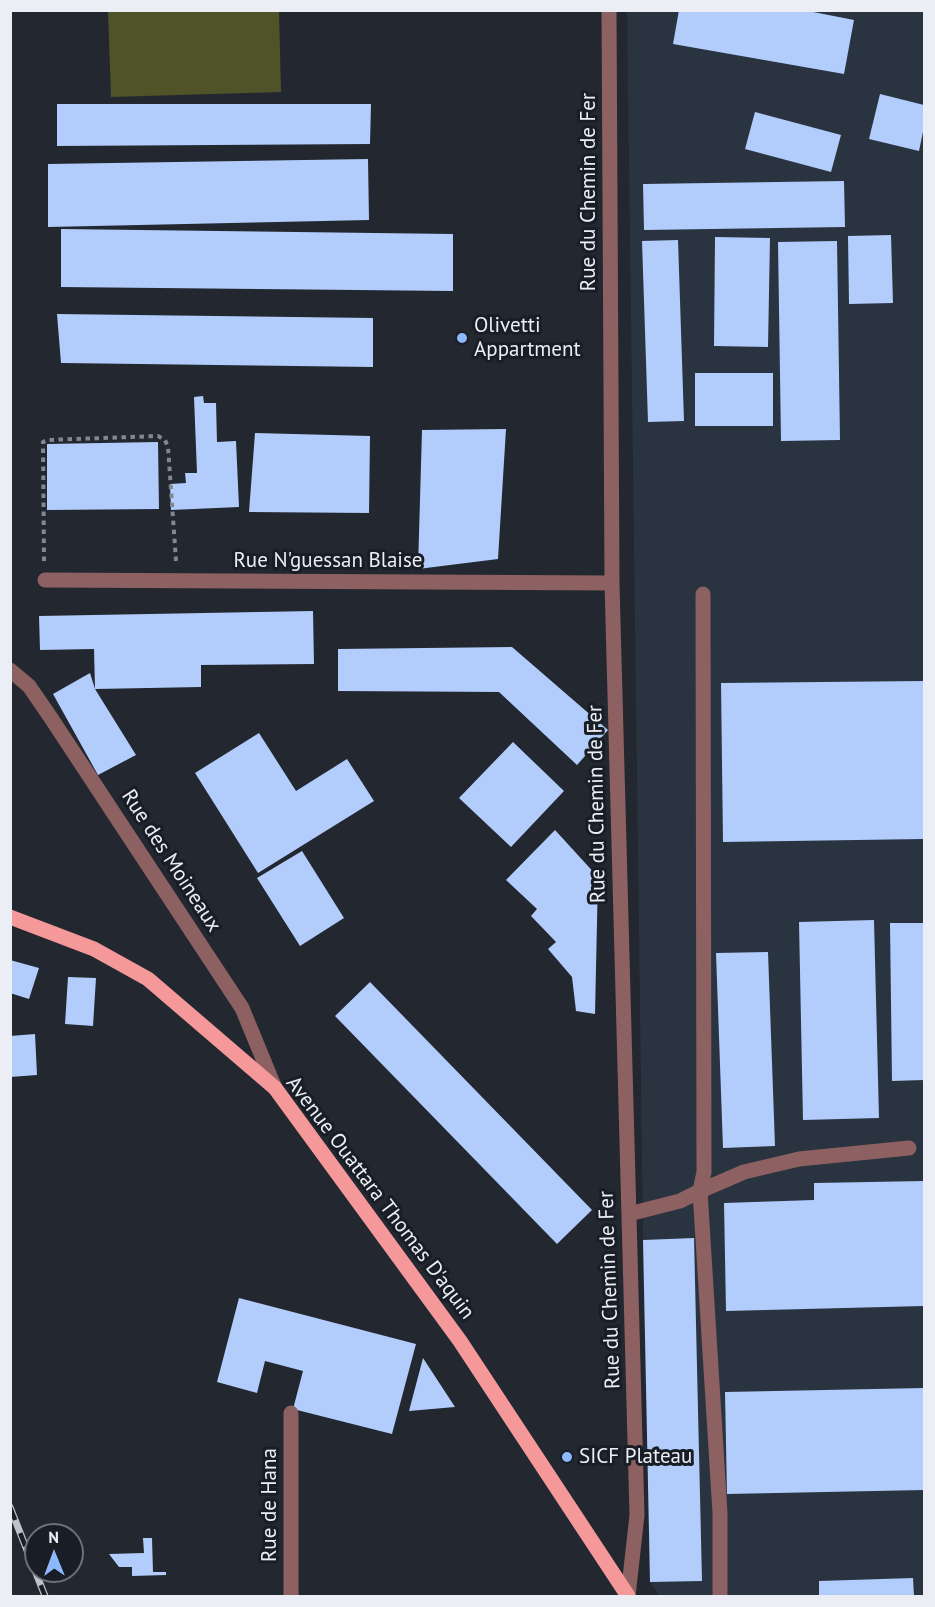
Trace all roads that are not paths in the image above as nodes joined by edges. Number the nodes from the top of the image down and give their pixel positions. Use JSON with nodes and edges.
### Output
{"nodes":[{"id":1,"x":609,"y":10,"type":"edge"},
{"id":2,"x":45,"y":580,"type":"road end"},
{"id":3,"x":612,"y":583,"type":"junction"},
{"id":4,"x":703,"y":594,"type":"dead end"},
{"id":5,"x":10,"y":670,"type":"edge"},
{"id":6,"x":10,"y":917,"type":"edge"},
{"id":7,"x":275,"y":1088,"type":"junction"},
{"id":8,"x":909,"y":1148,"type":"dead end"},
{"id":9,"x":700,"y":1191,"type":"junction"},
{"id":10,"x":629,"y":1214,"type":"junction"},
{"id":11,"x":291,"y":1413,"type":"dead end"},
{"id":12,"x":291,"y":1596,"type":"edge"},
{"id":13,"x":628,"y":1596,"type":"edge"},
{"id":14,"x":720,"y":1596,"type":"edge"}],
"edges":[{"from":1,"to":3,"type":"street","name":"Rue du Chemin de Fer"},
{"from":2,"to":3,"type":"street","name":"Rue N'guessan Blaise"},
{"from":3,"to":10,"type":"street","name":"Rue du Chemin de Fer"},
{"from":4,"to":9,"type":"street"},
{"from":5,"to":7,"type":"street","name":"Rue des Moineaux"},
{"from":6,"to":7,"type":"main road","name":"Avenue Ouattara Thomas D'aquin"},
{"from":7,"to":13,"type":"main road","name":"Avenue Ouattara Thomas D'aquin"},
{"from":8,"to":9,"type":"street"},
{"from":9,"to":10,"type":"street"},
{"from":9,"to":14,"type":"street"},
{"from":10,"to":13,"type":"street","name":"Rue du Chemin de Fer"},
{"from":11,"to":12,"type":"street","name":"Rue de Hana"}]}
